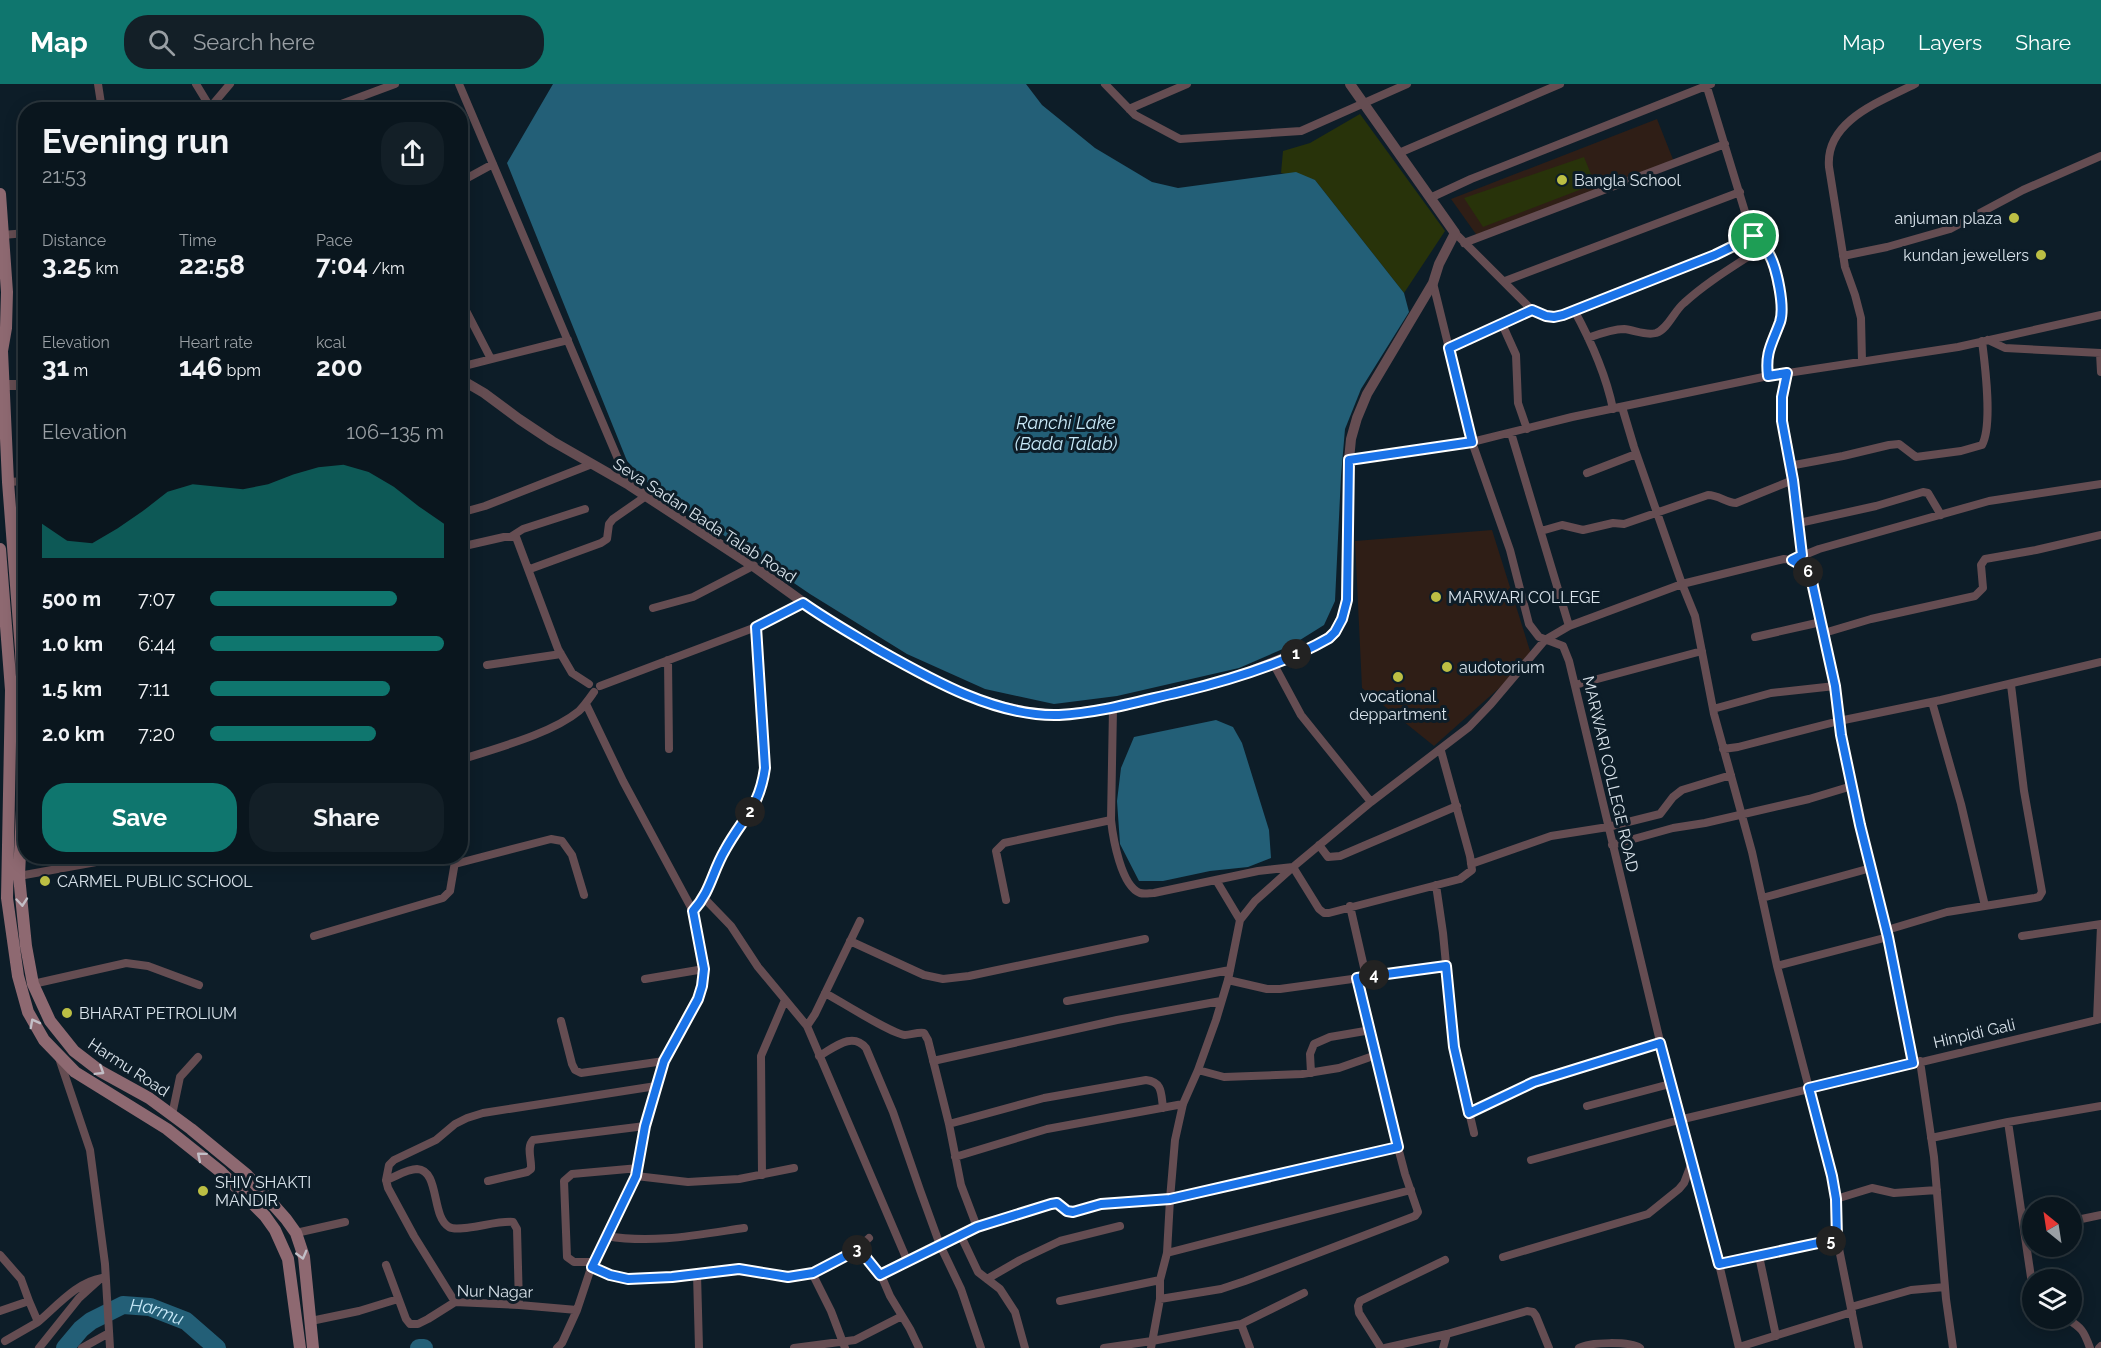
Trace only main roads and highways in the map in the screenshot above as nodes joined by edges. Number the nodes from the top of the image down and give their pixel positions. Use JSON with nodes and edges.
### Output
{"nodes":[{"id":1,"x":0,"y":194,"type":"edge"},
{"id":2,"x":2,"y":384,"type":"edge"},
{"id":3,"x":0,"y":549,"type":"edge"},
{"id":4,"x":18,"y":552,"type":"edge"},
{"id":5,"x":1,"y":584,"type":"edge"},
{"id":6,"x":3,"y":619,"type":"edge"},
{"id":7,"x":5,"y":691,"type":"edge"},
{"id":8,"x":21,"y":864,"type":"edge"},
{"id":9,"x":3,"y":882,"type":"edge"},
{"id":10,"x":63,"y":1038,"type":"junction"},
{"id":11,"x":49,"y":1046,"type":"junction"},
{"id":12,"x":300,"y":1348,"type":"edge"},
{"id":13,"x":313,"y":1348,"type":"edge"}],
"edges":[{"from":1,"to":2,"type":"main road","name":"Harmu Road"},
{"from":2,"to":4,"type":"main road","name":"Harmu Road"},
{"from":3,"to":5,"type":"main road","name":"Harmu Road"},
{"from":5,"to":6,"type":"main road","name":"Harmu Road"},
{"from":6,"to":7,"type":"main road","name":"Harmu Road"},
{"from":7,"to":9,"type":"main road","name":"Harmu Road"},
{"from":8,"to":10,"type":"main road","name":"Harmu Road","one_way":true},
{"from":11,"to":9,"type":"main road","name":"Harmu Road","one_way":true},
{"from":10,"to":11,"type":"main road"},
{"from":10,"to":13,"type":"main road","name":"Harmu Road","one_way":true},
{"from":12,"to":11,"type":"main road","name":"Harmu Road","one_way":true}]}
